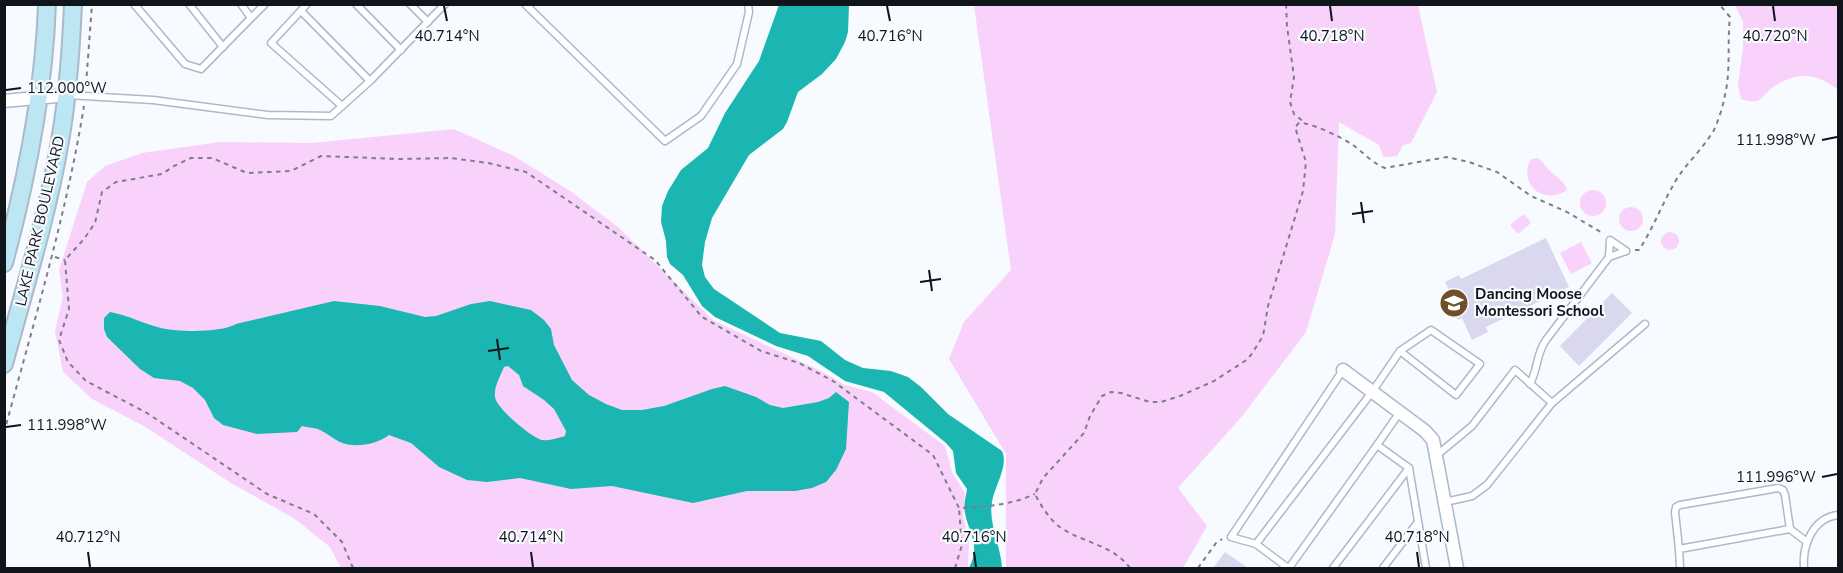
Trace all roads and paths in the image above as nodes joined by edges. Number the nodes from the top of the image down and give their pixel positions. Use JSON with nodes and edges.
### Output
{"nodes":[{"id":1,"x":47,"y":4,"type":"edge"},
{"id":2,"x":73,"y":4,"type":"edge"},
{"id":3,"x":92,"y":4,"type":"edge"},
{"id":4,"x":134,"y":4,"type":"edge"},
{"id":5,"x":189,"y":4,"type":"edge"},
{"id":6,"x":241,"y":4,"type":"edge"},
{"id":7,"x":265,"y":4,"type":"edge"},
{"id":8,"x":307,"y":4,"type":"edge"},
{"id":9,"x":356,"y":4,"type":"edge"},
{"id":10,"x":410,"y":4,"type":"edge"},
{"id":11,"x":445,"y":4,"type":"edge"},
{"id":12,"x":525,"y":4,"type":"edge"},
{"id":13,"x":748,"y":4,"type":"edge"},
{"id":14,"x":1286,"y":4,"type":"edge"},
{"id":15,"x":1719,"y":4,"type":"edge"},
{"id":16,"x":301,"y":11,"type":"junction"},
{"id":17,"x":251,"y":18,"type":"junction"},
{"id":18,"x":428,"y":22,"type":"junction"},
{"id":19,"x":223,"y":47,"type":"junction"},
{"id":20,"x":401,"y":50,"type":"junction"},
{"id":21,"x":86,"y":80,"type":"dead end"},
{"id":22,"x":370,"y":81,"type":"junction"},
{"id":23,"x":67,"y":95,"type":"junction"},
{"id":24,"x":40,"y":98,"type":"junction"},
{"id":25,"x":4,"y":101,"type":"edge"},
{"id":26,"x":342,"y":106,"type":"junction"},
{"id":27,"x":1304,"y":122,"type":"junction"},
{"id":28,"x":1610,"y":240,"type":"junction"},
{"id":29,"x":1626,"y":251,"type":"junction"},
{"id":30,"x":55,"y":257,"type":"dead end"},
{"id":31,"x":1609,"y":257,"type":"junction"},
{"id":32,"x":65,"y":260,"type":"junction"},
{"id":33,"x":4,"y":264,"type":"edge"},
{"id":34,"x":1646,"y":324,"type":"dead end"},
{"id":35,"x":1400,"y":351,"type":"junction"},
{"id":36,"x":4,"y":364,"type":"edge"},
{"id":37,"x":1344,"y":370,"type":"joint"},
{"id":38,"x":1530,"y":384,"type":"junction"},
{"id":39,"x":1372,"y":392,"type":"junction"},
{"id":40,"x":1552,"y":403,"type":"junction"},
{"id":41,"x":1400,"y":412,"type":"junction"},
{"id":42,"x":1377,"y":445,"type":"junction"},
{"id":43,"x":1437,"y":454,"type":"junction"},
{"id":44,"x":1409,"y":468,"type":"junction"},
{"id":45,"x":1035,"y":494,"type":"junction"},
{"id":46,"x":1444,"y":502,"type":"junction"},
{"id":47,"x":960,"y":508,"type":"junction"},
{"id":48,"x":1839,"y":515,"type":"edge"},
{"id":49,"x":1418,"y":522,"type":"junction"},
{"id":50,"x":1790,"y":529,"type":"junction"},
{"id":51,"x":1231,"y":537,"type":"junction"},
{"id":52,"x":1807,"y":542,"type":"junction"},
{"id":53,"x":1256,"y":544,"type":"junction"},
{"id":54,"x":1679,"y":549,"type":"junction"},
{"id":55,"x":353,"y":568,"type":"edge"},
{"id":56,"x":955,"y":568,"type":"edge"},
{"id":57,"x":1130,"y":568,"type":"edge"},
{"id":58,"x":1198,"y":568,"type":"edge"},
{"id":59,"x":1288,"y":568,"type":"edge"},
{"id":60,"x":1333,"y":568,"type":"edge"},
{"id":61,"x":1383,"y":568,"type":"edge"},
{"id":62,"x":1426,"y":568,"type":"edge"},
{"id":63,"x":1457,"y":568,"type":"edge"},
{"id":64,"x":1680,"y":568,"type":"edge"},
{"id":65,"x":1804,"y":568,"type":"edge"}],
"edges":[{"from":1,"to":24,"type":"street","name":"LAKE PARK BOULEVARD"},
{"from":2,"to":23,"type":"street","name":"LAKE PARK BOULEVARD"},
{"from":3,"to":21,"type":"path"},
{"from":4,"to":19,"type":"lane"},
{"from":5,"to":19,"type":"lane"},
{"from":6,"to":17,"type":"lane"},
{"from":7,"to":17,"type":"lane"},
{"from":8,"to":16,"type":"lane"},
{"from":9,"to":20,"type":"lane"},
{"from":10,"to":18,"type":"lane"},
{"from":11,"to":18,"type":"lane"},
{"from":12,"to":13,"type":"lane"},
{"from":14,"to":27,"type":"path"},
{"from":15,"to":29,"type":"path"},
{"from":16,"to":22,"type":"lane"},
{"from":16,"to":26,"type":"lane"},
{"from":17,"to":19,"type":"lane"},
{"from":18,"to":20,"type":"lane"},
{"from":20,"to":22,"type":"lane"},
{"from":22,"to":26,"type":"lane"},
{"from":23,"to":24,"type":"street"},
{"from":23,"to":26,"type":"lane"},
{"from":23,"to":36,"type":"street","name":"LAKE PARK BOULEVARD"},
{"from":24,"to":25,"type":"street"},
{"from":24,"to":33,"type":"street","name":"LAKE PARK BOULEVARD"},
{"from":27,"to":28,"type":"path"},
{"from":27,"to":45,"type":"path"},
{"from":28,"to":29,"type":"lane"},
{"from":28,"to":31,"type":"lane"},
{"from":29,"to":31,"type":"lane"},
{"from":30,"to":32,"type":"path"},
{"from":31,"to":38,"type":"lane"},
{"from":32,"to":47,"type":"path"},
{"from":32,"to":55,"type":"path"},
{"from":34,"to":40,"type":"lane"},
{"from":35,"to":35,"type":"lane"},
{"from":35,"to":39,"type":"lane"},
{"from":37,"to":39,"type":"street"},
{"from":37,"to":51,"type":"lane"},
{"from":38,"to":40,"type":"lane"},
{"from":38,"to":43,"type":"lane"},
{"from":39,"to":41,"type":"street"},
{"from":39,"to":53,"type":"lane"},
{"from":40,"to":46,"type":"lane"},
{"from":41,"to":42,"type":"lane"},
{"from":41,"to":43,"type":"street"},
{"from":42,"to":44,"type":"lane"},
{"from":42,"to":59,"type":"lane"},
{"from":43,"to":46,"type":"street"},
{"from":44,"to":49,"type":"lane"},
{"from":44,"to":60,"type":"lane"},
{"from":45,"to":47,"type":"path"},
{"from":45,"to":57,"type":"path"},
{"from":46,"to":63,"type":"street"},
{"from":47,"to":56,"type":"path"},
{"from":48,"to":52,"type":"lane"},
{"from":49,"to":61,"type":"lane"},
{"from":49,"to":62,"type":"lane"},
{"from":50,"to":52,"type":"lane"},
{"from":50,"to":54,"type":"lane"},
{"from":50,"to":54,"type":"lane"},
{"from":51,"to":53,"type":"lane"},
{"from":51,"to":58,"type":"path"},
{"from":52,"to":65,"type":"lane"},
{"from":53,"to":59,"type":"lane"},
{"from":54,"to":64,"type":"lane"}]}
